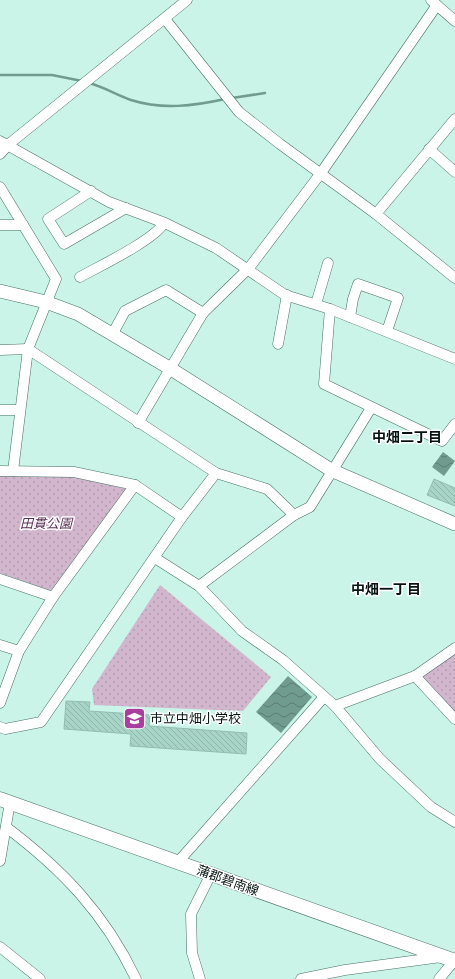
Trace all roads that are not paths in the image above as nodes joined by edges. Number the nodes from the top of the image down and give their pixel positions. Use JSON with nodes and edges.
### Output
{"nodes":[{"id":1,"x":187,"y":0,"type":"edge"},
{"id":2,"x":434,"y":3,"type":"edge"},
{"id":3,"x":165,"y":19,"type":"junction"},
{"id":4,"x":455,"y":21,"type":"edge"},
{"id":5,"x":455,"y":119,"type":"edge"},
{"id":6,"x":4,"y":142,"type":"edge"},
{"id":7,"x":429,"y":149,"type":"junction"},
{"id":8,"x":0,"y":154,"type":"edge"},
{"id":9,"x":455,"y":172,"type":"edge"},
{"id":10,"x":321,"y":173,"type":"junction"},
{"id":11,"x":0,"y":187,"type":"edge"},
{"id":12,"x":91,"y":191,"type":"junction"},
{"id":13,"x":126,"y":208,"type":"junction"},
{"id":14,"x":376,"y":214,"type":"junction"},
{"id":15,"x":164,"y":223,"type":"junction"},
{"id":16,"x":0,"y":225,"type":"edge"},
{"id":17,"x":23,"y":225,"type":"junction"},
{"id":18,"x":328,"y":263,"type":"dead end"},
{"id":19,"x":249,"y":268,"type":"junction"},
{"id":20,"x":80,"y":277,"type":"dead end"},
{"id":21,"x":455,"y":278,"type":"edge"},
{"id":22,"x":0,"y":291,"type":"edge"},
{"id":23,"x":287,"y":295,"type":"junction"},
{"id":24,"x":46,"y":302,"type":"junction"},
{"id":25,"x":316,"y":304,"type":"junction"},
{"id":26,"x":330,"y":309,"type":"junction"},
{"id":27,"x":203,"y":313,"type":"junction"},
{"id":28,"x":350,"y":317,"type":"junction"},
{"id":29,"x":387,"y":331,"type":"junction"},
{"id":30,"x":113,"y":334,"type":"junction"},
{"id":31,"x":278,"y":344,"type":"dead end"},
{"id":32,"x":28,"y":349,"type":"junction"},
{"id":33,"x":0,"y":350,"type":"edge"},
{"id":34,"x":455,"y":359,"type":"edge"},
{"id":35,"x":171,"y":369,"type":"junction"},
{"id":36,"x":371,"y":408,"type":"junction"},
{"id":37,"x":0,"y":410,"type":"edge"},
{"id":38,"x":20,"y":410,"type":"junction"},
{"id":39,"x":138,"y":423,"type":"junction"},
{"id":40,"x":455,"y":424,"type":"edge"},
{"id":41,"x":331,"y":470,"type":"junction"},
{"id":42,"x":0,"y":471,"type":"edge"},
{"id":43,"x":13,"y":471,"type":"junction"},
{"id":44,"x":216,"y":473,"type":"junction"},
{"id":45,"x":135,"y":485,"type":"junction"},
{"id":46,"x":294,"y":516,"type":"junction"},
{"id":47,"x":182,"y":517,"type":"junction"},
{"id":48,"x":455,"y":524,"type":"edge"},
{"id":49,"x":155,"y":558,"type":"junction"},
{"id":50,"x":0,"y":578,"type":"edge"},
{"id":51,"x":199,"y":586,"type":"junction"},
{"id":52,"x":53,"y":597,"type":"junction"},
{"id":53,"x":0,"y":645,"type":"edge"},
{"id":54,"x":455,"y":648,"type":"edge"},
{"id":55,"x":19,"y":651,"type":"junction"},
{"id":56,"x":415,"y":676,"type":"junction"},
{"id":57,"x":324,"y":696,"type":"junction"},
{"id":58,"x":0,"y":703,"type":"edge"},
{"id":59,"x":335,"y":706,"type":"junction"},
{"id":60,"x":455,"y":719,"type":"edge"},
{"id":61,"x":0,"y":727,"type":"edge"},
{"id":62,"x":5,"y":800,"type":"edge"},
{"id":63,"x":455,"y":822,"type":"edge"},
{"id":64,"x":6,"y":827,"type":"junction"},
{"id":65,"x":0,"y":861,"type":"edge"},
{"id":66,"x":178,"y":862,"type":"junction"},
{"id":67,"x":211,"y":874,"type":"junction"},
{"id":68,"x":0,"y":948,"type":"edge"},
{"id":69,"x":451,"y":960,"type":"edge"},
{"id":70,"x":40,"y":979,"type":"edge"},
{"id":71,"x":136,"y":979,"type":"edge"},
{"id":72,"x":200,"y":979,"type":"edge"},
{"id":73,"x":301,"y":979,"type":"edge"},
{"id":74,"x":439,"y":979,"type":"edge"}],
"edges":[{"from":1,"to":3,"type":"street"},
{"from":2,"to":4,"type":"street"},
{"from":2,"to":10,"type":"street"},
{"from":3,"to":6,"type":"street"},
{"from":3,"to":10,"type":"street"},
{"from":5,"to":7,"type":"street"},
{"from":6,"to":8,"type":"street"},
{"from":6,"to":12,"type":"street"},
{"from":7,"to":9,"type":"street"},
{"from":7,"to":14,"type":"street"},
{"from":10,"to":14,"type":"street"},
{"from":10,"to":19,"type":"street"},
{"from":11,"to":17,"type":"street"},
{"from":12,"to":13,"type":"street"},
{"from":12,"to":13,"type":"street"},
{"from":13,"to":15,"type":"street"},
{"from":14,"to":21,"type":"street"},
{"from":15,"to":19,"type":"street"},
{"from":15,"to":20,"type":"street"},
{"from":16,"to":17,"type":"street"},
{"from":17,"to":24,"type":"street"},
{"from":18,"to":25,"type":"street"},
{"from":19,"to":23,"type":"street"},
{"from":19,"to":27,"type":"street"},
{"from":22,"to":24,"type":"street"},
{"from":23,"to":25,"type":"street"},
{"from":23,"to":31,"type":"street"},
{"from":24,"to":30,"type":"street"},
{"from":24,"to":32,"type":"street"},
{"from":25,"to":26,"type":"street"},
{"from":26,"to":28,"type":"street"},
{"from":26,"to":36,"type":"street"},
{"from":27,"to":30,"type":"street"},
{"from":27,"to":35,"type":"street"},
{"from":28,"to":29,"type":"street"},
{"from":28,"to":29,"type":"street"},
{"from":29,"to":34,"type":"street"},
{"from":30,"to":35,"type":"street"},
{"from":32,"to":33,"type":"street"},
{"from":32,"to":38,"type":"street"},
{"from":32,"to":39,"type":"street"},
{"from":35,"to":39,"type":"street"},
{"from":35,"to":41,"type":"street"},
{"from":36,"to":40,"type":"street"},
{"from":36,"to":41,"type":"street"},
{"from":37,"to":38,"type":"street"},
{"from":38,"to":43,"type":"street"},
{"from":39,"to":44,"type":"street"},
{"from":41,"to":46,"type":"street"},
{"from":41,"to":48,"type":"street"},
{"from":42,"to":43,"type":"street"},
{"from":43,"to":45,"type":"street"},
{"from":44,"to":46,"type":"street"},
{"from":44,"to":47,"type":"street"},
{"from":45,"to":47,"type":"street"},
{"from":45,"to":52,"type":"street"},
{"from":46,"to":51,"type":"street"},
{"from":47,"to":49,"type":"street"},
{"from":49,"to":51,"type":"street"},
{"from":49,"to":61,"type":"street"},
{"from":50,"to":52,"type":"street"},
{"from":51,"to":57,"type":"street"},
{"from":52,"to":55,"type":"street"},
{"from":53,"to":55,"type":"street"},
{"from":54,"to":56,"type":"street"},
{"from":55,"to":58,"type":"street"},
{"from":56,"to":59,"type":"street"},
{"from":56,"to":60,"type":"street"},
{"from":57,"to":59,"type":"street"},
{"from":57,"to":66,"type":"street"},
{"from":59,"to":63,"type":"street"},
{"from":62,"to":64,"type":"street"},
{"from":62,"to":66,"type":"main road","name":"蒲郡碧南線"},
{"from":64,"to":65,"type":"street"},
{"from":64,"to":71,"type":"street"},
{"from":66,"to":67,"type":"main road","name":"蒲郡碧南線"},
{"from":67,"to":69,"type":"main road","name":"蒲郡碧南線"},
{"from":67,"to":72,"type":"street"},
{"from":68,"to":70,"type":"street"},
{"from":69,"to":73,"type":"street"},
{"from":69,"to":74,"type":"street"}]}
